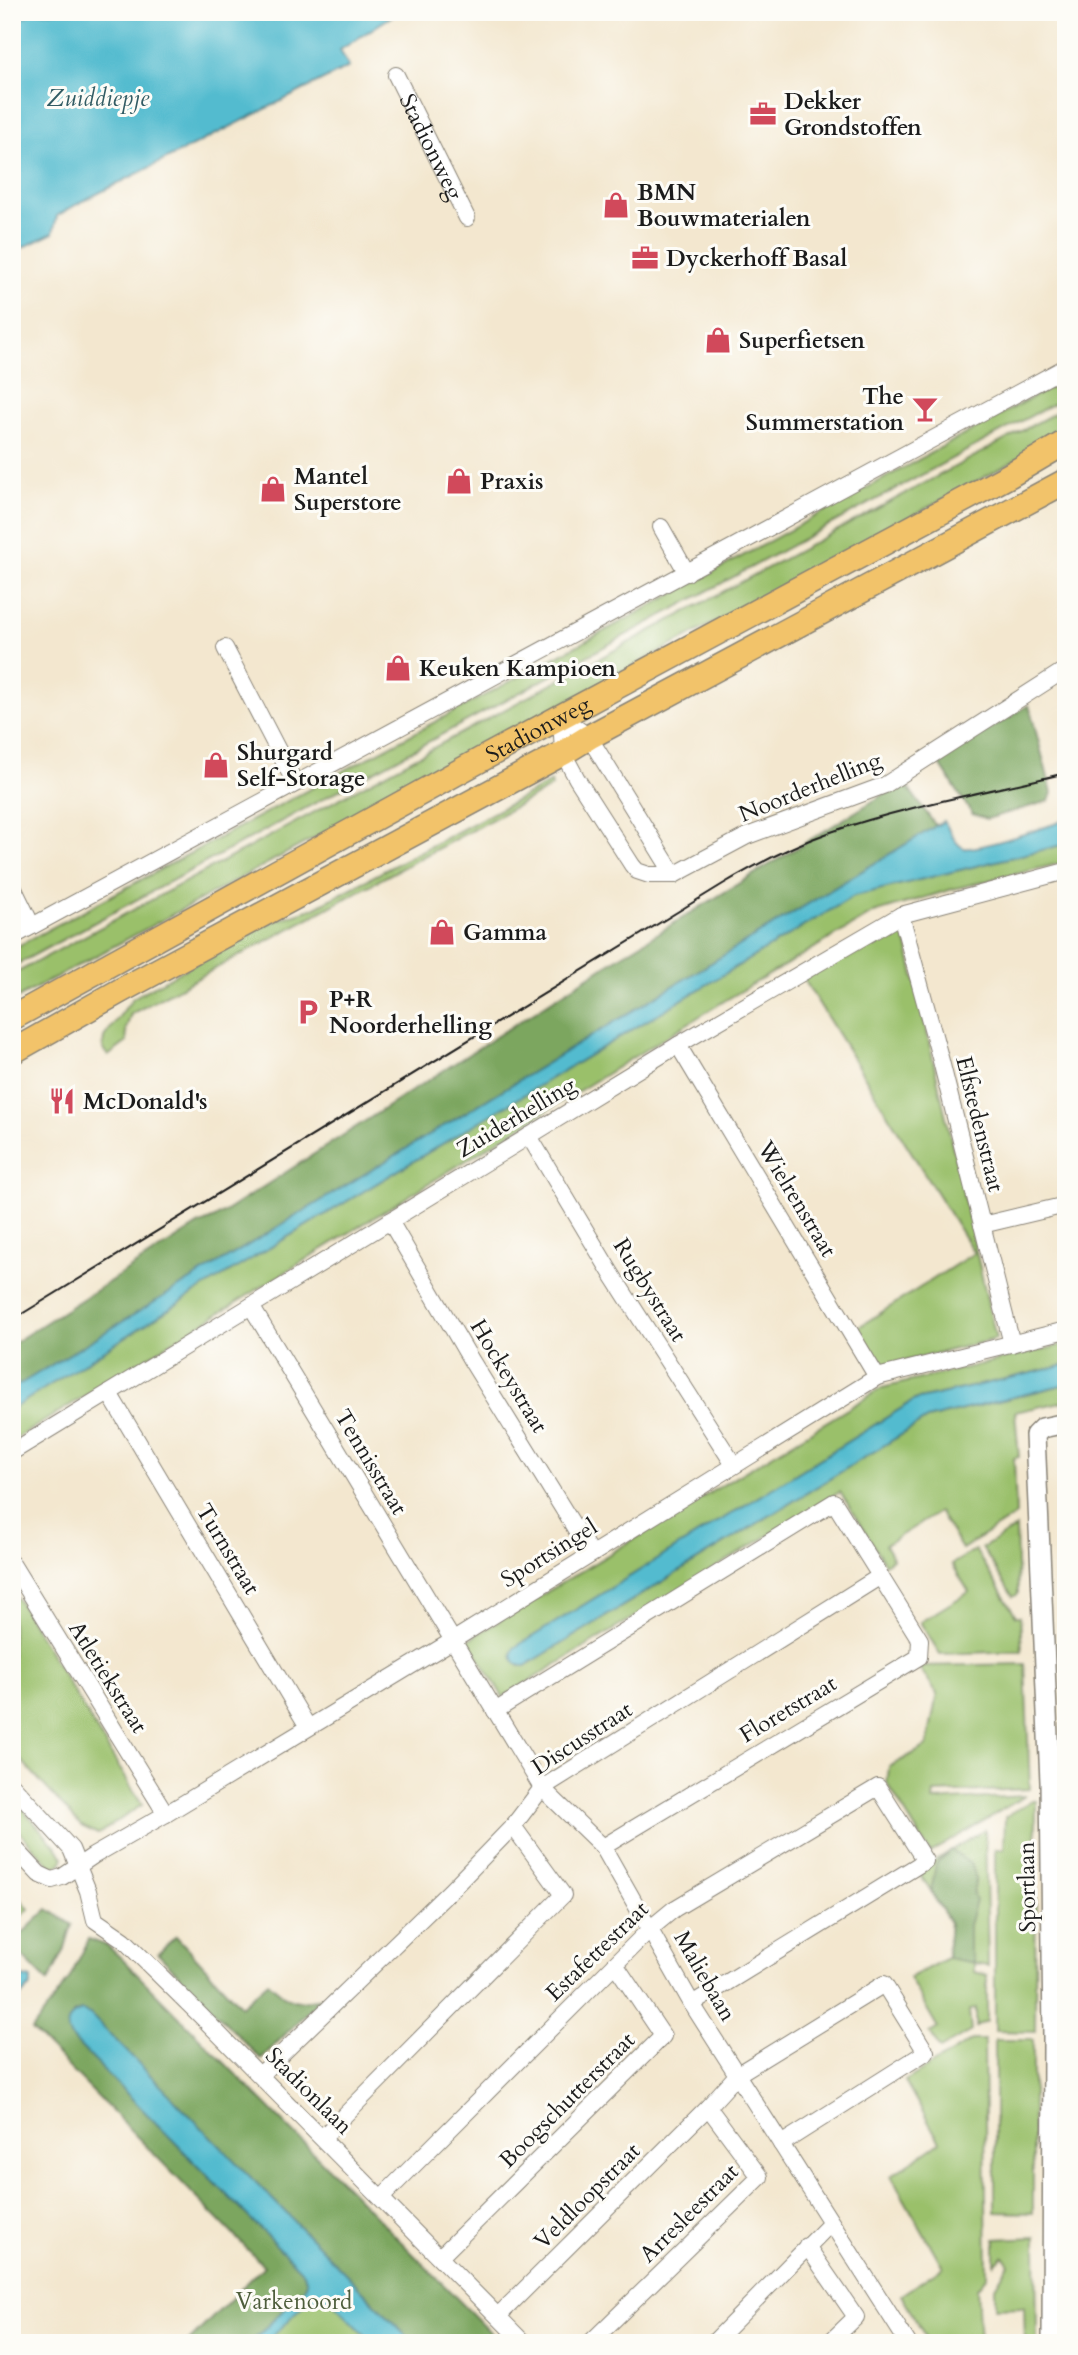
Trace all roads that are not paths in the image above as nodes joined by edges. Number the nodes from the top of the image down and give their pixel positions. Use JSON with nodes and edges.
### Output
{"nodes":[{"id":1,"x":396,"y":75,"type":"dead end"},
{"id":2,"x":467,"y":218,"type":"dead end"},
{"id":3,"x":1066,"y":367,"type":"edge"},
{"id":4,"x":1066,"y":442,"type":"edge"},
{"id":5,"x":1066,"y":481,"type":"edge"},
{"id":6,"x":661,"y":527,"type":"dead end"},
{"id":7,"x":687,"y":573,"type":"junction"},
{"id":8,"x":225,"y":648,"type":"dead end"},
{"id":9,"x":1066,"y":669,"type":"edge"},
{"id":10,"x":561,"y":717,"type":"junction"},
{"id":11,"x":589,"y":737,"type":"junction"},
{"id":12,"x":563,"y":753,"type":"junction"},
{"id":13,"x":295,"y":783,"type":"junction"},
{"id":14,"x":1066,"y":871,"type":"edge"},
{"id":15,"x":674,"y":875,"type":"junction"},
{"id":16,"x":12,"y":885,"type":"edge"},
{"id":17,"x":901,"y":915,"type":"junction"},
{"id":18,"x":32,"y":926,"type":"junction"},
{"id":19,"x":12,"y":937,"type":"edge"},
{"id":20,"x":12,"y":1018,"type":"edge"},
{"id":21,"x":678,"y":1045,"type":"junction"},
{"id":22,"x":12,"y":1052,"type":"edge"},
{"id":23,"x":529,"y":1136,"type":"junction"},
{"id":24,"x":1066,"y":1205,"type":"edge"},
{"id":25,"x":390,"y":1221,"type":"junction"},
{"id":26,"x":982,"y":1225,"type":"junction"},
{"id":27,"x":251,"y":1307,"type":"junction"},
{"id":28,"x":1066,"y":1331,"type":"edge"},
{"id":29,"x":1012,"y":1344,"type":"junction"},
{"id":30,"x":877,"y":1377,"type":"junction"},
{"id":31,"x":109,"y":1393,"type":"junction"},
{"id":32,"x":1066,"y":1423,"type":"edge"},
{"id":33,"x":12,"y":1452,"type":"edge"},
{"id":34,"x":734,"y":1465,"type":"junction"},
{"id":35,"x":591,"y":1553,"type":"junction"},
{"id":36,"x":12,"y":1564,"type":"edge"},
{"id":37,"x":879,"y":1577,"type":"junction"},
{"id":38,"x":452,"y":1641,"type":"junction"},
{"id":39,"x":495,"y":1712,"type":"junction"},
{"id":40,"x":308,"y":1727,"type":"junction"},
{"id":41,"x":1058,"y":1781,"type":"edge"},
{"id":42,"x":12,"y":1785,"type":"edge"},
{"id":43,"x":542,"y":1788,"type":"junction"},
{"id":44,"x":166,"y":1814,"type":"junction"},
{"id":45,"x":513,"y":1826,"type":"junction"},
{"id":46,"x":12,"y":1845,"type":"edge"},
{"id":47,"x":603,"y":1847,"type":"junction"},
{"id":48,"x":78,"y":1866,"type":"junction"},
{"id":49,"x":651,"y":1928,"type":"junction"},
{"id":50,"x":615,"y":1964,"type":"junction"},
{"id":51,"x":692,"y":2004,"type":"junction"},
{"id":52,"x":738,"y":2074,"type":"junction"},
{"id":53,"x":260,"y":2075,"type":"junction"},
{"id":54,"x":708,"y":2108,"type":"junction"},
{"id":55,"x":323,"y":2137,"type":"junction"},
{"id":56,"x":781,"y":2144,"type":"junction"},
{"id":57,"x":382,"y":2197,"type":"junction"},
{"id":58,"x":1059,"y":2220,"type":"edge"},
{"id":59,"x":831,"y":2223,"type":"junction"},
{"id":60,"x":807,"y":2246,"type":"junction"},
{"id":61,"x":440,"y":2257,"type":"junction"},
{"id":62,"x":498,"y":2316,"type":"junction"},
{"id":63,"x":524,"y":2343,"type":"edge"},
{"id":64,"x":590,"y":2343,"type":"edge"},
{"id":65,"x":713,"y":2343,"type":"edge"},
{"id":66,"x":829,"y":2343,"type":"edge"},
{"id":67,"x":908,"y":2343,"type":"edge"},
{"id":68,"x":1052,"y":2343,"type":"edge"}],
"edges":[{"from":1,"to":2,"type":"street","name":"Stadionweg"},
{"from":3,"to":7,"type":"street"},
{"from":4,"to":10,"type":"main road","name":"Stadionweg"},
{"from":5,"to":11,"type":"main road","name":"Stadionweg"},
{"from":6,"to":7,"type":"street"},
{"from":7,"to":13,"type":"street"},
{"from":8,"to":13,"type":"street"},
{"from":9,"to":15,"type":"street","name":"Noorderhelling"},
{"from":10,"to":11,"type":"street"},
{"from":10,"to":12,"type":"street"},
{"from":10,"to":20,"type":"main road","name":"Stadionweg"},
{"from":11,"to":12,"type":"main road","name":"Stadionweg"},
{"from":11,"to":15,"type":"street"},
{"from":12,"to":15,"type":"street"},
{"from":12,"to":22,"type":"main road","name":"Stadionweg"},
{"from":13,"to":18,"type":"street"},
{"from":14,"to":17,"type":"street","name":"Zuiderhelling"},
{"from":16,"to":18,"type":"street"},
{"from":17,"to":21,"type":"street","name":"Zuiderhelling"},
{"from":17,"to":26,"type":"street","name":"Elfstedenstraat"},
{"from":18,"to":19,"type":"street"},
{"from":21,"to":23,"type":"street","name":"Zuiderhelling"},
{"from":21,"to":30,"type":"street","name":"Wielrenstraat"},
{"from":23,"to":25,"type":"street","name":"Zuiderhelling"},
{"from":23,"to":34,"type":"street","name":"Rugbystraat"},
{"from":24,"to":26,"type":"street"},
{"from":25,"to":27,"type":"street","name":"Zuiderhelling"},
{"from":25,"to":35,"type":"street","name":"Hockeystraat"},
{"from":26,"to":29,"type":"street","name":"Elfstedenstraat"},
{"from":27,"to":31,"type":"street","name":"Zuiderhelling"},
{"from":27,"to":38,"type":"street","name":"Tennisstraat"},
{"from":28,"to":29,"type":"street","name":"Sportsingel"},
{"from":29,"to":30,"type":"street","name":"Sportsingel"},
{"from":30,"to":34,"type":"street","name":"Sportsingel"},
{"from":31,"to":33,"type":"street","name":"Zuiderhelling"},
{"from":31,"to":40,"type":"street","name":"Turnstraat"},
{"from":32,"to":41,"type":"street","name":"Sportlaan"},
{"from":34,"to":35,"type":"street","name":"Sportsingel"},
{"from":35,"to":38,"type":"street","name":"Sportsingel"},
{"from":36,"to":44,"type":"street","name":"Atletiekstraat"},
{"from":37,"to":39,"type":"street"},
{"from":37,"to":43,"type":"street","name":"Discusstraat"},
{"from":37,"to":47,"type":"street","name":"Floretstraat"},
{"from":38,"to":39,"type":"street","name":"Maliebaan"},
{"from":38,"to":40,"type":"street","name":"Sportsingel"},
{"from":39,"to":43,"type":"street","name":"Maliebaan"},
{"from":40,"to":44,"type":"street","name":"Sportsingel"},
{"from":41,"to":58,"type":"street","name":"Sportlaan"},
{"from":42,"to":48,"type":"street","name":"Stadionlaan"},
{"from":43,"to":45,"type":"street","name":"Discusstraat"},
{"from":43,"to":47,"type":"street","name":"Maliebaan"},
{"from":44,"to":48,"type":"street","name":"Sportsingel"},
{"from":45,"to":53,"type":"street","name":"Discusstraat"},
{"from":45,"to":55,"type":"street"},
{"from":46,"to":48,"type":"street"},
{"from":47,"to":49,"type":"street","name":"Maliebaan"},
{"from":48,"to":53,"type":"street","name":"Stadionlaan"},
{"from":49,"to":50,"type":"street","name":"Estafettestraat"},
{"from":49,"to":51,"type":"street","name":"Maliebaan"},
{"from":49,"to":51,"type":"street","name":"Estafettestraat"},
{"from":50,"to":57,"type":"street","name":"Estafettestraat"},
{"from":50,"to":61,"type":"street","name":"Boogschutterstraat"},
{"from":51,"to":52,"type":"street","name":"Maliebaan"},
{"from":52,"to":54,"type":"street","name":"Veldloopstraat"},
{"from":52,"to":56,"type":"street","name":"Maliebaan"},
{"from":52,"to":56,"type":"street"},
{"from":53,"to":55,"type":"street","name":"Stadionlaan"},
{"from":54,"to":62,"type":"street","name":"Veldloopstraat"},
{"from":54,"to":64,"type":"street","name":"Arresleestraat"},
{"from":55,"to":57,"type":"street","name":"Stadionlaan"},
{"from":56,"to":59,"type":"street","name":"Maliebaan"},
{"from":57,"to":61,"type":"street","name":"Stadionlaan"},
{"from":58,"to":68,"type":"street","name":"Sportlaan"},
{"from":59,"to":60,"type":"street"},
{"from":59,"to":67,"type":"street","name":"Maliebaan"},
{"from":60,"to":65,"type":"street"},
{"from":60,"to":66,"type":"street"},
{"from":61,"to":62,"type":"street","name":"Stadionlaan"},
{"from":62,"to":63,"type":"street","name":"Stadionlaan"}]}
